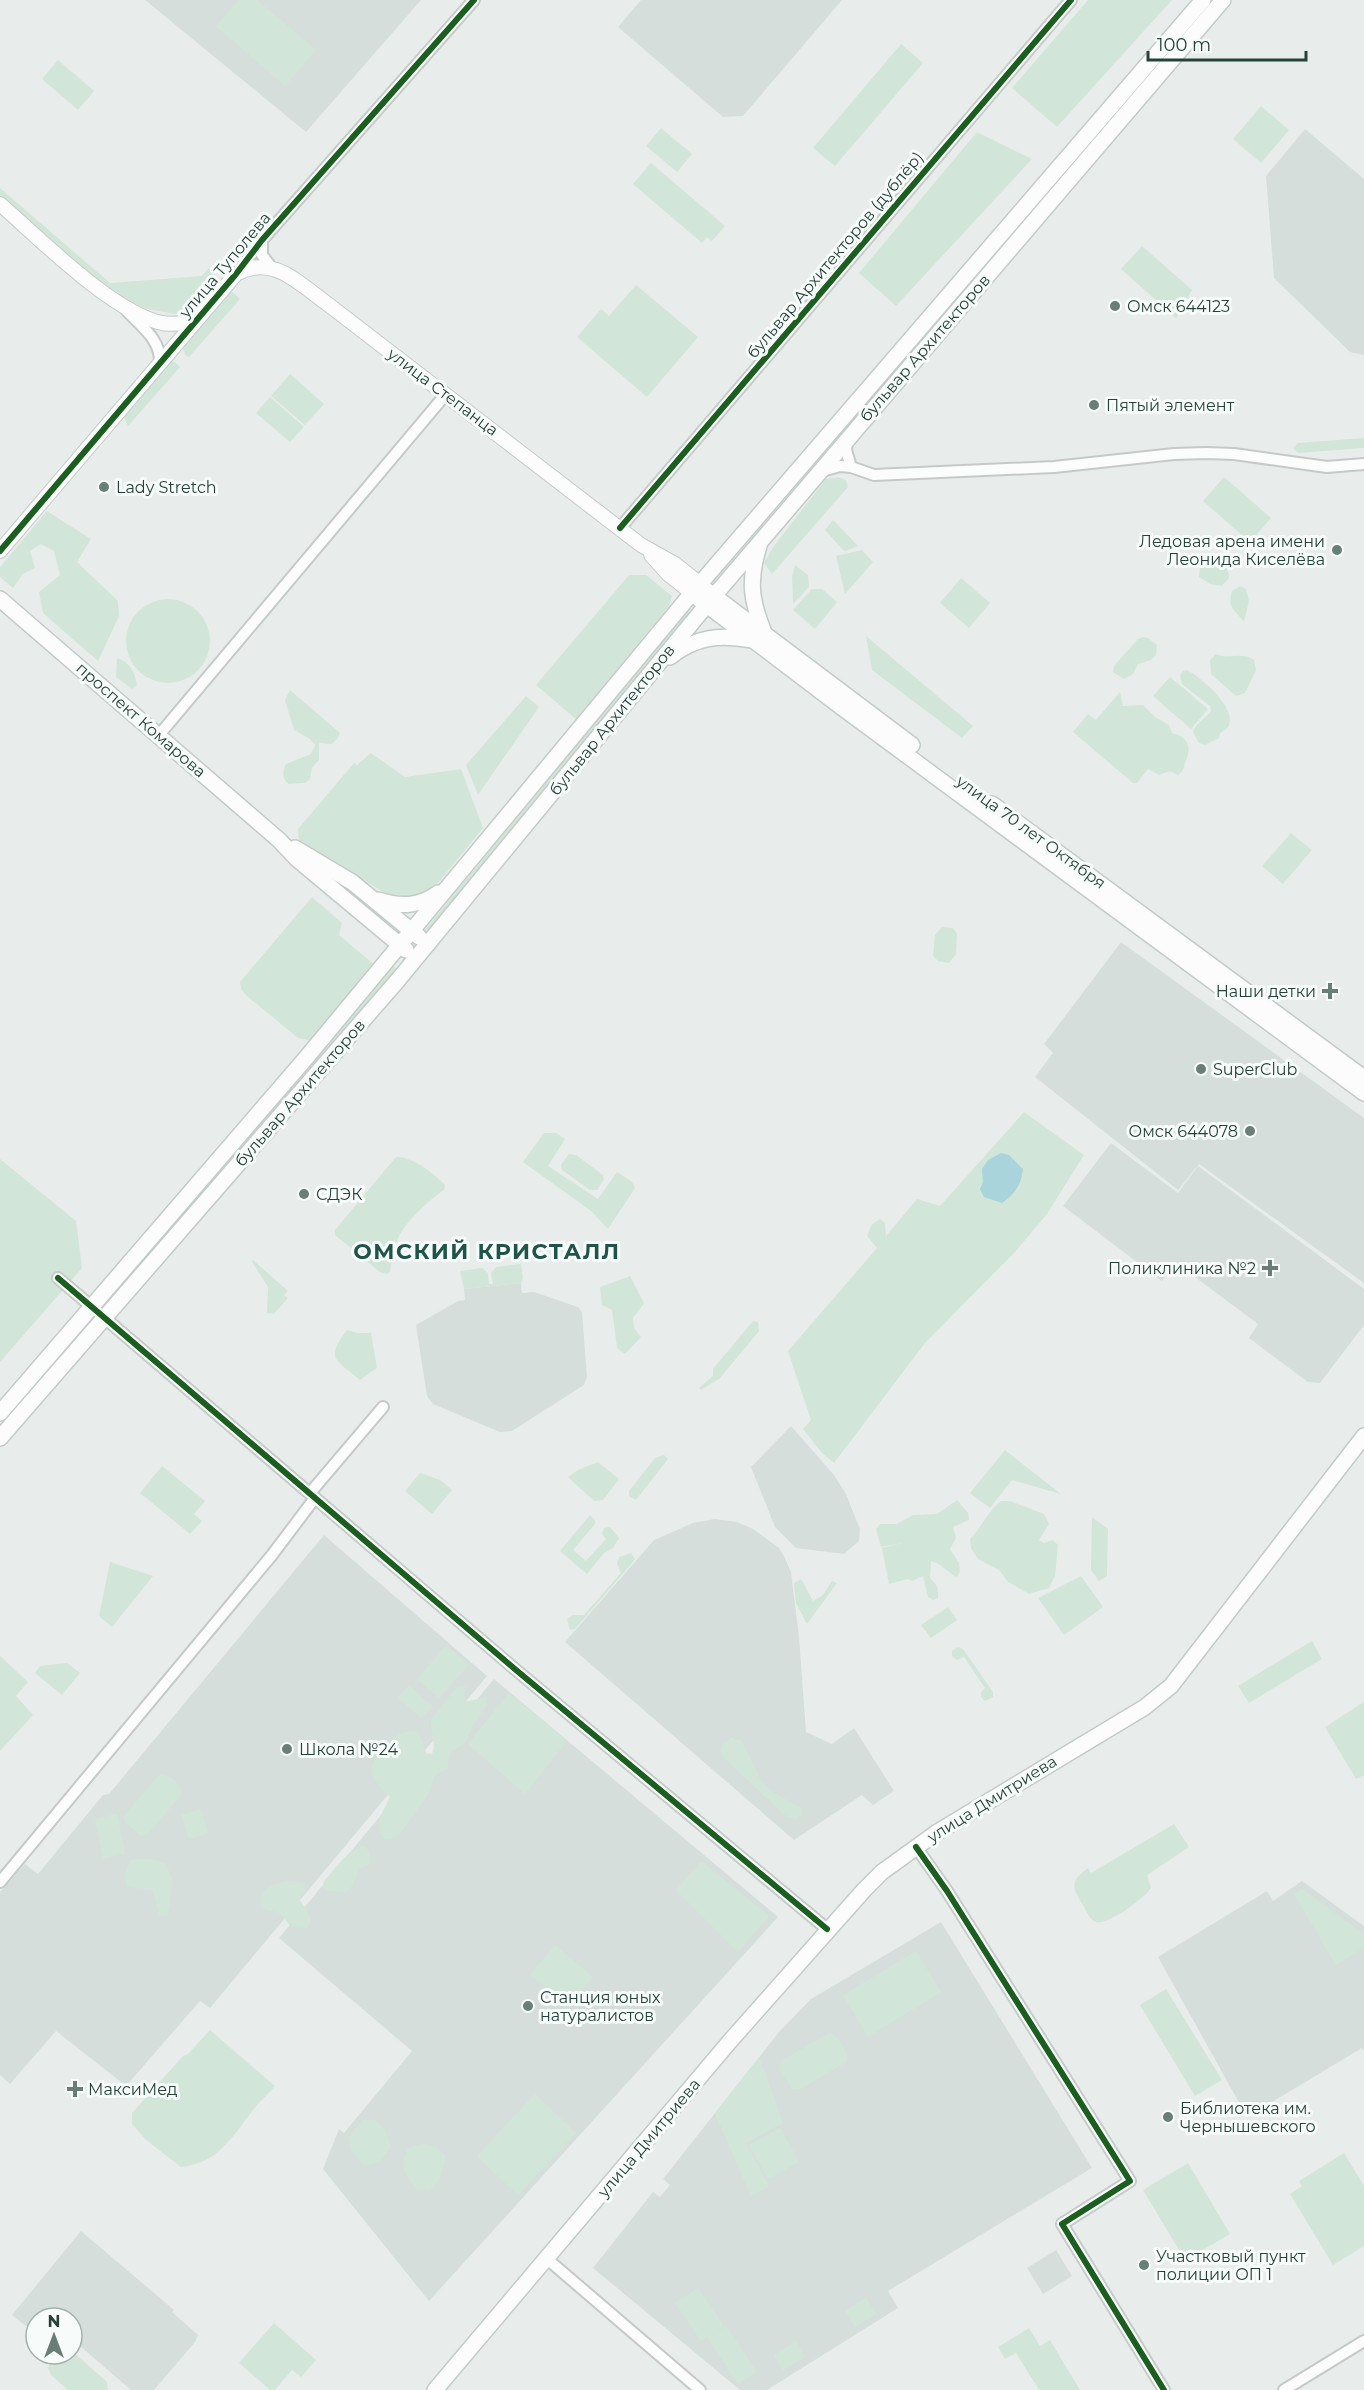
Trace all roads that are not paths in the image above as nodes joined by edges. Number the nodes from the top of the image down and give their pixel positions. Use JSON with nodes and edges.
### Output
{"nodes":[{"id":1,"x":474,"y":0,"type":"edge"},
{"id":2,"x":1071,"y":0,"type":"edge"},
{"id":3,"x":1203,"y":0,"type":"edge"},
{"id":4,"x":1223,"y":0,"type":"edge"},
{"id":5,"x":0,"y":204,"type":"edge"},
{"id":6,"x":262,"y":240,"type":"junction"},
{"id":7,"x":271,"y":267,"type":"junction"},
{"id":8,"x":236,"y":274,"type":"junction"},
{"id":9,"x":122,"y":306,"type":"junction"},
{"id":10,"x":198,"y":318,"type":"junction"},
{"id":11,"x":160,"y":363,"type":"junction"},
{"id":12,"x":446,"y":394,"type":"junction"},
{"id":13,"x":847,"y":440,"type":"junction"},
{"id":14,"x":1364,"y":464,"type":"edge"},
{"id":15,"x":852,"y":468,"type":"junction"},
{"id":16,"x":819,"y":472,"type":"junction"},
{"id":17,"x":620,"y":528,"type":"junction"},
{"id":18,"x":762,"y":540,"type":"junction"},
{"id":19,"x":0,"y":551,"type":"edge"},
{"id":20,"x":696,"y":589,"type":"junction"},
{"id":21,"x":0,"y":599,"type":"edge"},
{"id":22,"x":710,"y":600,"type":"junction"},
{"id":23,"x":759,"y":638,"type":"junction"},
{"id":24,"x":651,"y":672,"type":"junction"},
{"id":25,"x":159,"y":735,"type":"junction"},
{"id":26,"x":281,"y":842,"type":"junction"},
{"id":27,"x":452,"y":883,"type":"junction"},
{"id":28,"x":375,"y":899,"type":"junction"},
{"id":29,"x":412,"y":930,"type":"junction"},
{"id":30,"x":428,"y":944,"type":"junction"},
{"id":31,"x":400,"y":945,"type":"junction"},
{"id":32,"x":416,"y":958,"type":"junction"},
{"id":33,"x":1364,"y":1078,"type":"edge"},
{"id":34,"x":1364,"y":1093,"type":"edge"},
{"id":35,"x":58,"y":1278,"type":"dead end"},
{"id":36,"x":98,"y":1312,"type":"junction"},
{"id":37,"x":383,"y":1407,"type":"dead end"},
{"id":38,"x":0,"y":1413,"type":"edge"},
{"id":39,"x":1364,"y":1436,"type":"edge"},
{"id":40,"x":0,"y":1438,"type":"edge"},
{"id":41,"x":313,"y":1496,"type":"junction"},
{"id":42,"x":916,"y":1846,"type":"junction"},
{"id":43,"x":0,"y":1882,"type":"edge"},
{"id":44,"x":827,"y":1929,"type":"junction"},
{"id":45,"x":546,"y":2258,"type":"junction"},
{"id":46,"x":1364,"y":2341,"type":"edge"},
{"id":47,"x":1291,"y":2388,"type":"edge"},
{"id":48,"x":435,"y":2390,"type":"edge"},
{"id":49,"x":700,"y":2390,"type":"edge"},
{"id":50,"x":1164,"y":2390,"type":"edge"}],
"edges":[{"from":1,"to":6,"type":"street","name":"улица Туполева"},
{"from":2,"to":17,"type":"street","name":"бульвар Архитекторов (дублёр)"},
{"from":3,"to":20,"type":"main road","name":"бульвар Архитекторов"},
{"from":4,"to":13,"type":"main road","name":"бульвар Архитекторов"},
{"from":5,"to":9,"type":"street"},
{"from":6,"to":7,"type":"street"},
{"from":6,"to":8,"type":"street","name":"улица Туполева"},
{"from":7,"to":8,"type":"street"},
{"from":7,"to":12,"type":"street","name":"улица Степанца"},
{"from":8,"to":10,"type":"street","name":"улица Туполева"},
{"from":9,"to":10,"type":"street"},
{"from":9,"to":11,"type":"street"},
{"from":10,"to":11,"type":"street","name":"улица Туполева"},
{"from":11,"to":19,"type":"street","name":"улица Туполева"},
{"from":12,"to":17,"type":"street","name":"улица Степанца"},
{"from":12,"to":25,"type":"street"},
{"from":13,"to":15,"type":"street"},
{"from":13,"to":16,"type":"main road","name":"бульвар Архитекторов"},
{"from":14,"to":15,"type":"street"},
{"from":15,"to":16,"type":"street"},
{"from":16,"to":18,"type":"main road","name":"бульвар Архитекторов"},
{"from":17,"to":20,"type":"street","name":"улица Степанца"},
{"from":18,"to":22,"type":"main road","name":"бульвар Архитекторов"},
{"from":18,"to":23,"type":"main road"},
{"from":20,"to":22,"type":"main road","name":"улица 70 лет Октября"},
{"from":20,"to":27,"type":"main road","name":"бульвар Архитекторов"},
{"from":21,"to":25,"type":"main road","name":"проспект Комарова"},
{"from":22,"to":23,"type":"main road","name":"улица 70 лет Октября"},
{"from":22,"to":24,"type":"main road","name":"бульвар Архитекторов"},
{"from":23,"to":24,"type":"main road"},
{"from":23,"to":33,"type":"main road","name":"улица 70 лет Октября"},
{"from":23,"to":34,"type":"main road","name":"улица 70 лет Октября"},
{"from":24,"to":30,"type":"main road","name":"бульвар Архитекторов"},
{"from":25,"to":26,"type":"main road","name":"проспект Комарова"},
{"from":26,"to":28,"type":"main road","name":"проспект Комарова"},
{"from":26,"to":31,"type":"main road","name":"проспект Комарова"},
{"from":27,"to":28,"type":"main road"},
{"from":27,"to":29,"type":"main road","name":"бульвар Архитекторов"},
{"from":28,"to":29,"type":"main road","name":"проспект Комарова"},
{"from":29,"to":30,"type":"main road","name":"проспект Комарова"},
{"from":29,"to":31,"type":"main road","name":"бульвар Архитекторов"},
{"from":30,"to":32,"type":"main road","name":"бульвар Архитекторов"},
{"from":31,"to":32,"type":"main road","name":"проспект Комарова"},
{"from":31,"to":36,"type":"main road","name":"бульвар Архитекторов"},
{"from":32,"to":36,"type":"main road","name":"бульвар Архитекторов"},
{"from":35,"to":36,"type":"street"},
{"from":36,"to":38,"type":"main road","name":"бульвар Архитекторов"},
{"from":36,"to":40,"type":"main road","name":"бульвар Архитекторов"},
{"from":36,"to":41,"type":"street"},
{"from":37,"to":41,"type":"street"},
{"from":39,"to":42,"type":"main road","name":"улица Дмитриева"},
{"from":41,"to":43,"type":"street"},
{"from":41,"to":44,"type":"street"},
{"from":42,"to":44,"type":"main road","name":"улица Дмитриева"},
{"from":42,"to":50,"type":"street"},
{"from":44,"to":45,"type":"main road","name":"улица Дмитриева"},
{"from":45,"to":48,"type":"main road","name":"улица Дмитриева"},
{"from":45,"to":49,"type":"street"},
{"from":46,"to":47,"type":"street"}]}
